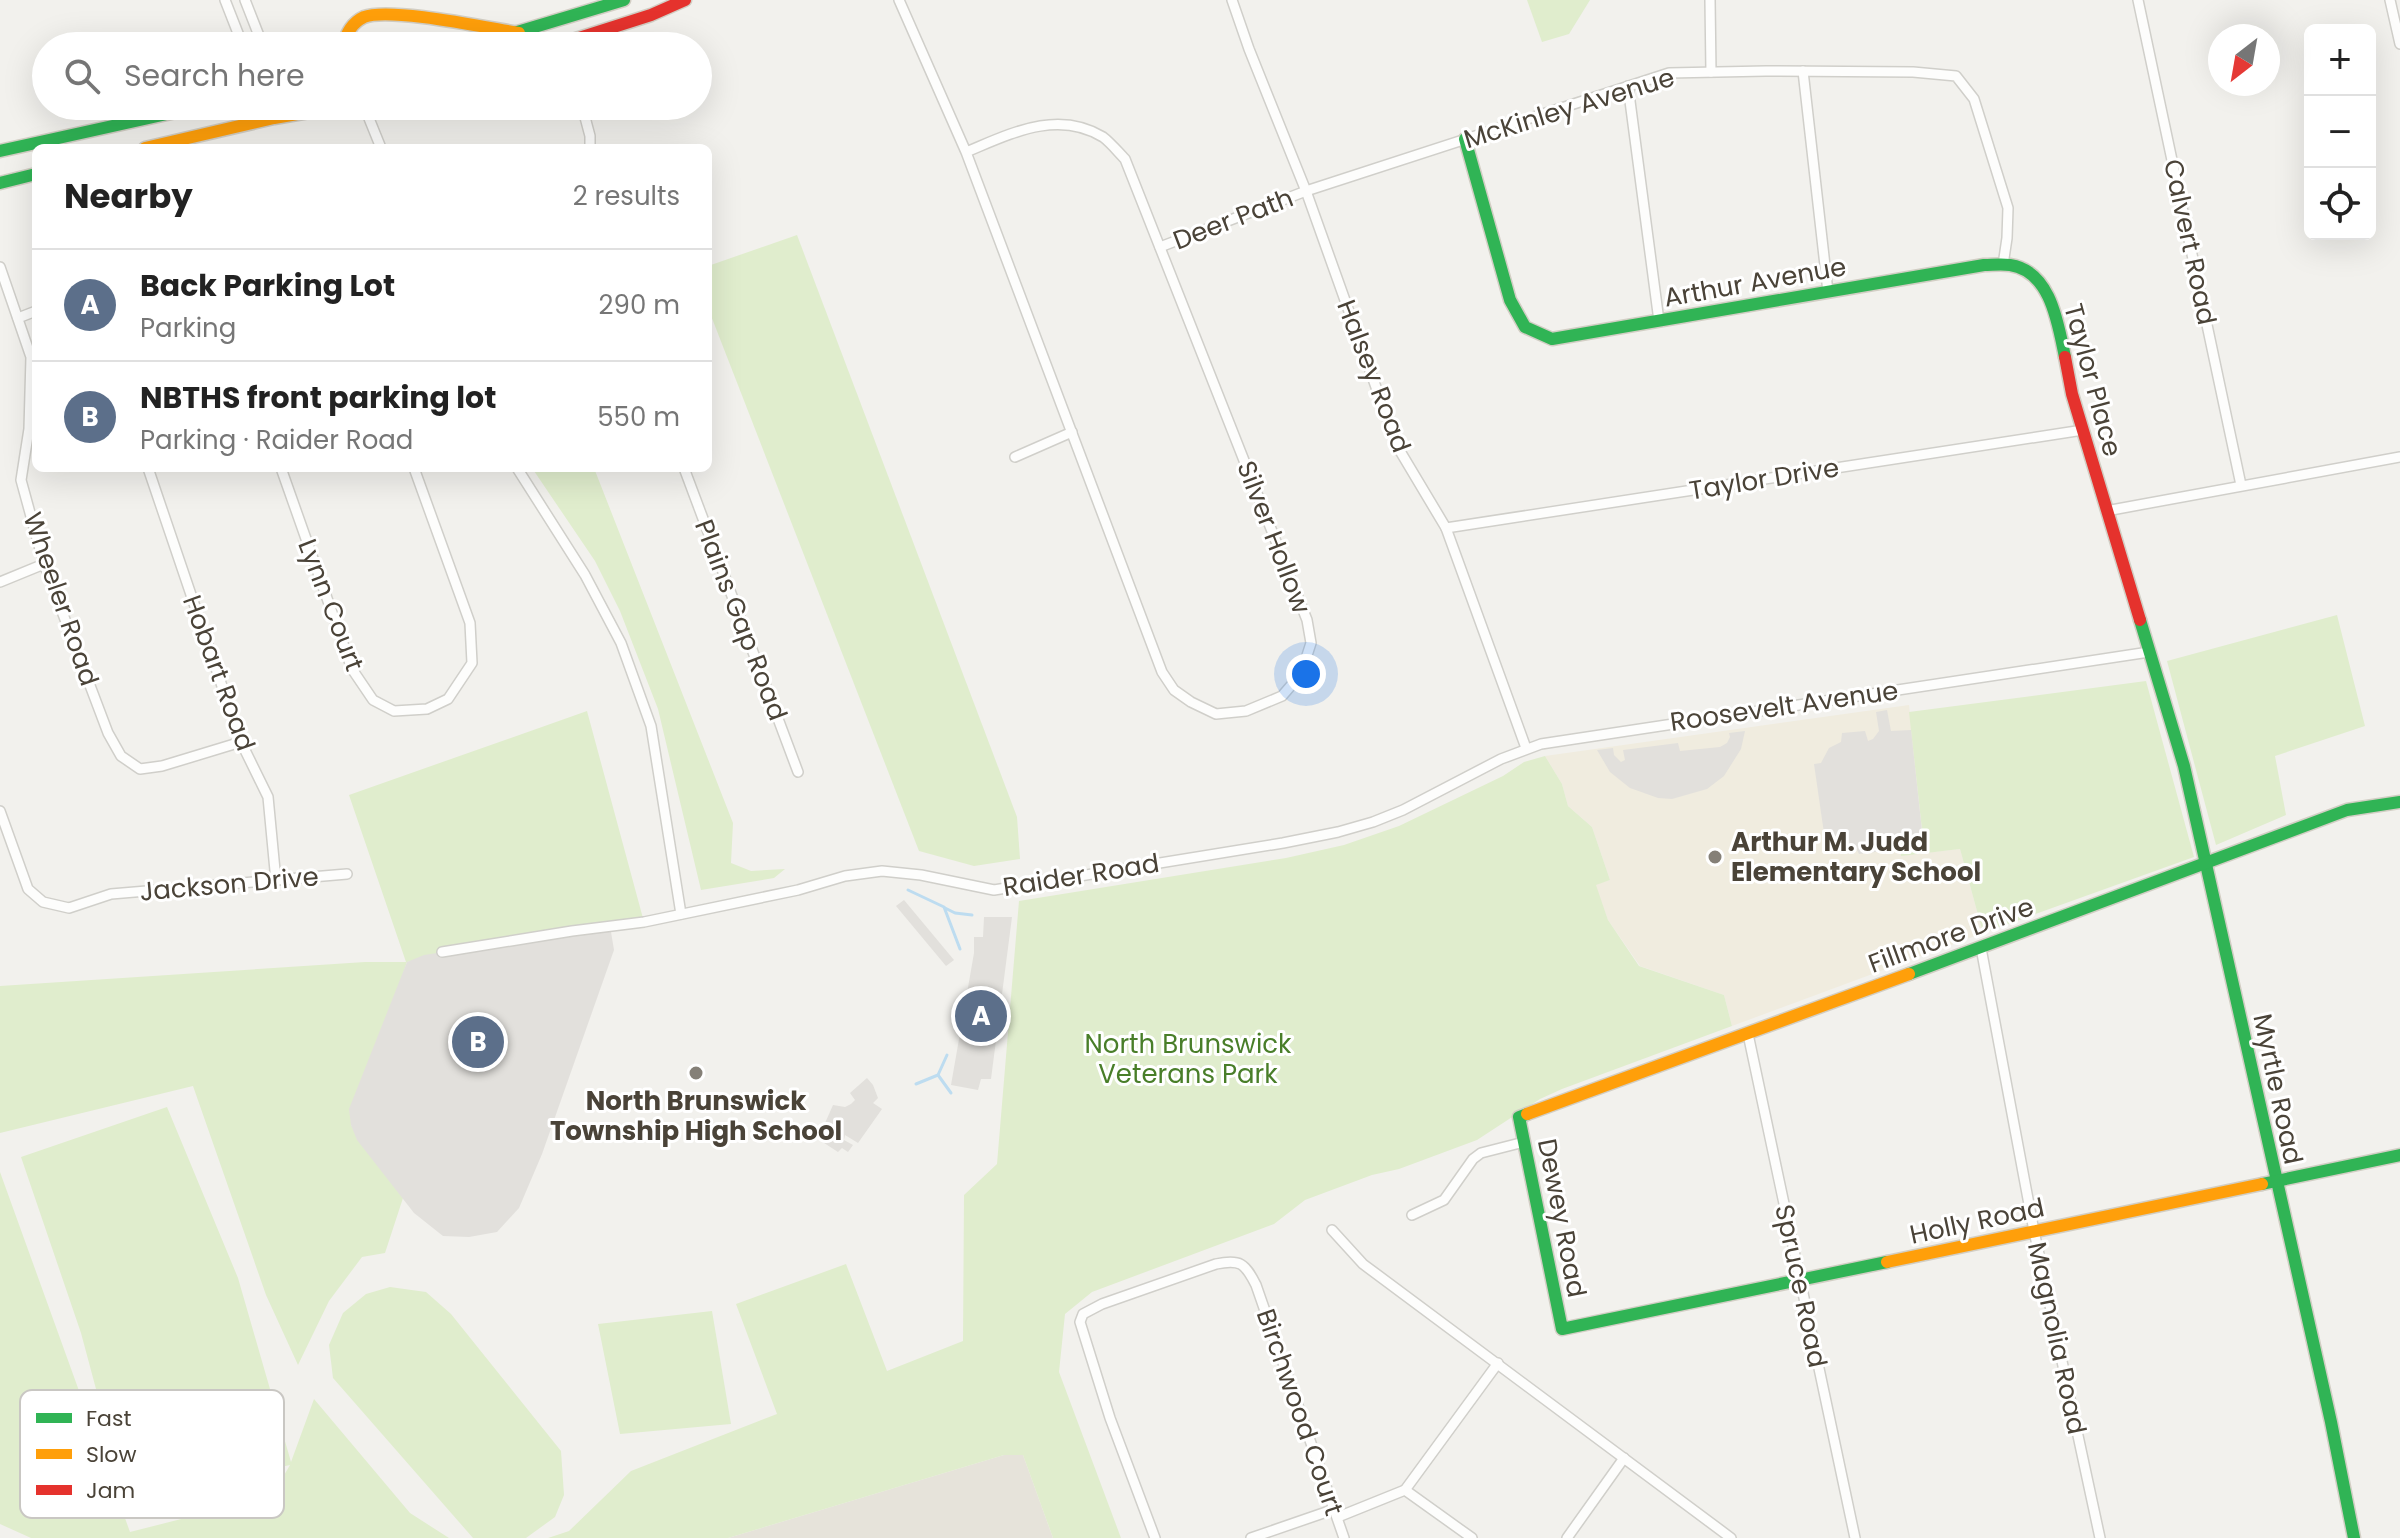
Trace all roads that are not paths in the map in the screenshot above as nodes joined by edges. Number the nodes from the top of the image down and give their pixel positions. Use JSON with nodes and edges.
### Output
{"nodes":[{"id":1,"x":225,"y":0,"type":"edge"},
{"id":2,"x":245,"y":0,"type":"edge"},
{"id":3,"x":624,"y":0,"type":"edge"},
{"id":4,"x":685,"y":0,"type":"edge"},
{"id":5,"x":899,"y":0,"type":"edge"},
{"id":6,"x":1232,"y":0,"type":"edge"},
{"id":7,"x":1710,"y":0,"type":"edge"},
{"id":8,"x":2138,"y":0,"type":"edge"},
{"id":9,"x":2390,"y":0,"type":"edge"},
{"id":10,"x":238,"y":32,"type":"edge"},
{"id":11,"x":258,"y":32,"type":"edge"},
{"id":12,"x":348,"y":32,"type":"edge"},
{"id":13,"x":513,"y":32,"type":"edge"},
{"id":14,"x":522,"y":32,"type":"edge"},
{"id":15,"x":598,"y":32,"type":"edge"},
{"id":16,"x":2400,"y":44,"type":"edge"},
{"id":17,"x":1803,"y":71,"type":"junction"},
{"id":18,"x":1711,"y":72,"type":"junction"},
{"id":19,"x":1628,"y":86,"type":"junction"},
{"id":20,"x":140,"y":120,"type":"edge"},
{"id":21,"x":265,"y":120,"type":"edge"},
{"id":22,"x":370,"y":120,"type":"edge"},
{"id":23,"x":585,"y":120,"type":"edge"},
{"id":24,"x":1465,"y":139,"type":"junction"},
{"id":25,"x":162,"y":144,"type":"edge"},
{"id":26,"x":379,"y":144,"type":"edge"},
{"id":27,"x":589,"y":144,"type":"edge"},
{"id":28,"x":0,"y":151,"type":"edge"},
{"id":29,"x":966,"y":152,"type":"junction"},
{"id":30,"x":32,"y":175,"type":"edge"},
{"id":31,"x":0,"y":183,"type":"edge"},
{"id":32,"x":1306,"y":191,"type":"junction"},
{"id":33,"x":1160,"y":247,"type":"junction"},
{"id":34,"x":2003,"y":265,"type":"junction"},
{"id":35,"x":0,"y":267,"type":"edge"},
{"id":36,"x":1828,"y":292,"type":"junction"},
{"id":37,"x":32,"y":313,"type":"edge"},
{"id":38,"x":18,"y":318,"type":"junction"},
{"id":39,"x":1659,"y":321,"type":"junction"},
{"id":40,"x":32,"y":393,"type":"edge"},
{"id":41,"x":2083,"y":430,"type":"junction"},
{"id":42,"x":1072,"y":432,"type":"junction"},
{"id":43,"x":32,"y":433,"type":"edge"},
{"id":44,"x":1015,"y":457,"type":"dead end"},
{"id":45,"x":2400,"y":457,"type":"edge"},
{"id":46,"x":149,"y":472,"type":"edge"},
{"id":47,"x":282,"y":472,"type":"edge"},
{"id":48,"x":415,"y":472,"type":"edge"},
{"id":49,"x":520,"y":472,"type":"edge"},
{"id":50,"x":686,"y":472,"type":"edge"},
{"id":51,"x":2241,"y":485,"type":"junction"},
{"id":52,"x":2106,"y":511,"type":"junction"},
{"id":53,"x":1446,"y":528,"type":"junction"},
{"id":54,"x":44,"y":564,"type":"junction"},
{"id":55,"x":0,"y":582,"type":"edge"},
{"id":56,"x":2149,"y":652,"type":"junction"},
{"id":57,"x":241,"y":742,"type":"junction"},
{"id":58,"x":1526,"y":748,"type":"junction"},
{"id":59,"x":798,"y":772,"type":"dead end"},
{"id":60,"x":1430,"y":796,"type":"joint"},
{"id":61,"x":2400,"y":802,"type":"edge"},
{"id":62,"x":0,"y":811,"type":"edge"},
{"id":63,"x":2207,"y":864,"type":"junction"},
{"id":64,"x":347,"y":874,"type":"dead end"},
{"id":65,"x":276,"y":881,"type":"junction"},
{"id":66,"x":681,"y":914,"type":"junction"},
{"id":67,"x":1981,"y":948,"type":"junction"},
{"id":68,"x":442,"y":952,"type":"dead end"},
{"id":69,"x":1748,"y":1034,"type":"junction"},
{"id":70,"x":1519,"y":1117,"type":"joint"},
{"id":71,"x":1524,"y":1142,"type":"junction"},
{"id":72,"x":2400,"y":1155,"type":"edge"},
{"id":73,"x":2275,"y":1180,"type":"junction"},
{"id":74,"x":1412,"y":1215,"type":"dead end"},
{"id":75,"x":1332,"y":1230,"type":"dead end"},
{"id":76,"x":2034,"y":1231,"type":"junction"},
{"id":77,"x":1799,"y":1280,"type":"junction"},
{"id":78,"x":1562,"y":1329,"type":"joint"},
{"id":79,"x":1498,"y":1363,"type":"junction"},
{"id":80,"x":1624,"y":1458,"type":"junction"},
{"id":81,"x":1405,"y":1490,"type":"junction"},
{"id":82,"x":1337,"y":1513,"type":"junction"},
{"id":83,"x":1155,"y":1538,"type":"edge"},
{"id":84,"x":1251,"y":1538,"type":"edge"},
{"id":85,"x":1344,"y":1538,"type":"edge"},
{"id":86,"x":1472,"y":1538,"type":"edge"},
{"id":87,"x":1567,"y":1538,"type":"edge"},
{"id":88,"x":1731,"y":1538,"type":"edge"},
{"id":89,"x":1855,"y":1538,"type":"edge"},
{"id":90,"x":2100,"y":1538,"type":"edge"},
{"id":91,"x":2354,"y":1538,"type":"edge"}],
"edges":[{"from":1,"to":10,"type":"street"},
{"from":2,"to":11,"type":"street"},
{"from":3,"to":14,"type":"main road"},
{"from":4,"to":15,"type":"main road"},
{"from":5,"to":29,"type":"street","name":"Silver Hollow"},
{"from":6,"to":32,"type":"street","name":"Halsey Road"},
{"from":7,"to":18,"type":"street"},
{"from":8,"to":51,"type":"street","name":"Calvert Road"},
{"from":9,"to":16,"type":"street"},
{"from":12,"to":13,"type":"main road"},
{"from":17,"to":18,"type":"street","name":"McKinley Avenue"},
{"from":17,"to":34,"type":"street","name":"McKinley Avenue"},
{"from":17,"to":36,"type":"street"},
{"from":18,"to":19,"type":"street","name":"McKinley Avenue"},
{"from":19,"to":24,"type":"street","name":"McKinley Avenue"},
{"from":19,"to":39,"type":"street"},
{"from":20,"to":28,"type":"main road"},
{"from":21,"to":25,"type":"main road"},
{"from":22,"to":26,"type":"street"},
{"from":23,"to":27,"type":"street"},
{"from":24,"to":32,"type":"street","name":"McKinley Avenue"},
{"from":24,"to":39,"type":"main road","name":"Arthur Avenue"},
{"from":29,"to":33,"type":"street","name":"Silver Hollow"},
{"from":29,"to":42,"type":"street","name":"Silver Hollow"},
{"from":30,"to":31,"type":"main road"},
{"from":32,"to":33,"type":"street","name":"Deer Path"},
{"from":32,"to":53,"type":"street","name":"Halsey Road"},
{"from":33,"to":42,"type":"street","name":"Silver Hollow"},
{"from":34,"to":36,"type":"main road","name":"Arthur Avenue"},
{"from":34,"to":41,"type":"main road","name":"Taylor Place"},
{"from":35,"to":38,"type":"street","name":"Wheeler Road"},
{"from":36,"to":39,"type":"main road","name":"Arthur Avenue"},
{"from":37,"to":38,"type":"street"},
{"from":38,"to":40,"type":"street","name":"Wheeler Road"},
{"from":41,"to":52,"type":"main road","name":"Taylor Place"},
{"from":41,"to":53,"type":"street","name":"Taylor Drive"},
{"from":42,"to":44,"type":"street"},
{"from":43,"to":54,"type":"street","name":"Wheeler Road"},
{"from":45,"to":51,"type":"street"},
{"from":46,"to":57,"type":"street","name":"Hobart Road"},
{"from":47,"to":48,"type":"street","name":"Lynn Court"},
{"from":49,"to":66,"type":"street"},
{"from":50,"to":59,"type":"street","name":"Plains Gap Road"},
{"from":51,"to":52,"type":"street"},
{"from":52,"to":56,"type":"main road","name":"Taylor Place"},
{"from":53,"to":58,"type":"street","name":"Halsey Road"},
{"from":54,"to":55,"type":"street"},
{"from":54,"to":57,"type":"street","name":"Wheeler Road"},
{"from":56,"to":58,"type":"street","name":"Roosevelt Avenue"},
{"from":56,"to":63,"type":"main road","name":"Myrtle Road"},
{"from":57,"to":65,"type":"street","name":"Hobart Road"},
{"from":58,"to":60,"type":"street","name":"Roosevelt Avenue"},
{"from":60,"to":66,"type":"street","name":"Raider Road"},
{"from":61,"to":63,"type":"main road","name":"Fillmore Drive"},
{"from":62,"to":65,"type":"street","name":"Jackson Drive"},
{"from":63,"to":67,"type":"main road","name":"Fillmore Drive"},
{"from":63,"to":73,"type":"main road","name":"Myrtle Road"},
{"from":64,"to":65,"type":"street","name":"Jackson Drive"},
{"from":66,"to":68,"type":"street","name":"Raider Road"},
{"from":67,"to":69,"type":"main road","name":"Fillmore Drive"},
{"from":67,"to":76,"type":"street","name":"Magnolia Road"},
{"from":69,"to":70,"type":"main road","name":"Fillmore Drive"},
{"from":69,"to":77,"type":"street","name":"Spruce Road"},
{"from":70,"to":71,"type":"main road","name":"Dewey Road"},
{"from":71,"to":74,"type":"street"},
{"from":71,"to":78,"type":"main road","name":"Dewey Road"},
{"from":72,"to":73,"type":"main road","name":"Holly Road"},
{"from":73,"to":76,"type":"main road","name":"Holly Road"},
{"from":73,"to":91,"type":"main road","name":"Myrtle Road"},
{"from":75,"to":79,"type":"street"},
{"from":76,"to":77,"type":"main road","name":"Holly Road"},
{"from":76,"to":90,"type":"street","name":"Magnolia Road"},
{"from":77,"to":78,"type":"main road","name":"Holly Road"},
{"from":77,"to":89,"type":"street","name":"Spruce Road"},
{"from":79,"to":80,"type":"street"},
{"from":79,"to":81,"type":"street"},
{"from":80,"to":87,"type":"street"},
{"from":80,"to":88,"type":"street"},
{"from":81,"to":82,"type":"street"},
{"from":81,"to":86,"type":"street"},
{"from":82,"to":83,"type":"street","name":"Birchwood Court"},
{"from":82,"to":84,"type":"street"},
{"from":82,"to":85,"type":"street","name":"Birchwood Court"}]}
